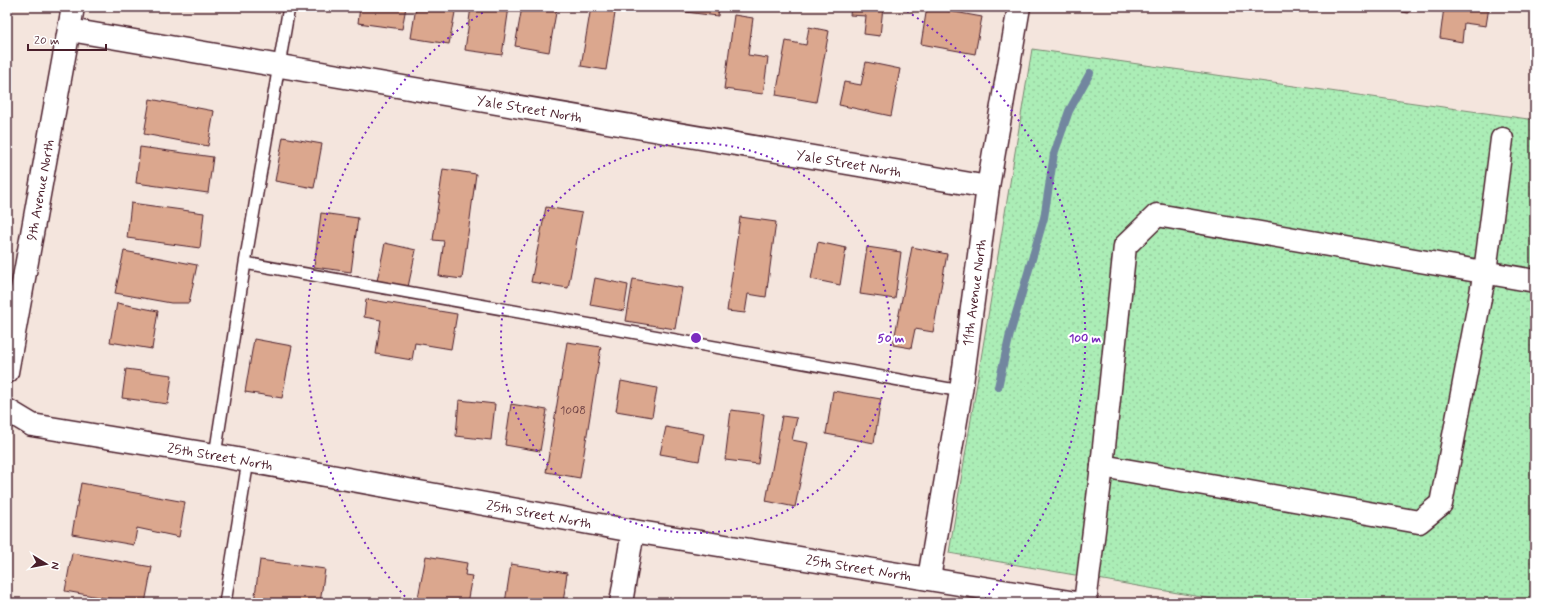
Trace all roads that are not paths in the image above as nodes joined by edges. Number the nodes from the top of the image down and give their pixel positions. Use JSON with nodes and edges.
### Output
{"nodes":[{"id":1,"x":73,"y":7,"type":"edge"},
{"id":2,"x":289,"y":7,"type":"edge"},
{"id":3,"x":1018,"y":7,"type":"edge"},
{"id":4,"x":70,"y":30,"type":"junction"},
{"id":5,"x":278,"y":65,"type":"junction"},
{"id":6,"x":1502,"y":139,"type":"dead end"},
{"id":7,"x":988,"y":187,"type":"junction"},
{"id":8,"x":245,"y":263,"type":"junction"},
{"id":9,"x":1485,"y":272,"type":"junction"},
{"id":10,"x":1535,"y":281,"type":"edge"},
{"id":11,"x":7,"y":372,"type":"edge"},
{"id":12,"x":961,"y":391,"type":"junction"},
{"id":13,"x":7,"y":410,"type":"edge"},
{"id":14,"x":215,"y":454,"type":"junction"},
{"id":15,"x":248,"y":461,"type":"junction"},
{"id":16,"x":1102,"y":466,"type":"junction"},
{"id":17,"x":633,"y":531,"type":"junction"},
{"id":18,"x":929,"y":578,"type":"junction"},
{"id":19,"x":225,"y":603,"type":"edge"},
{"id":20,"x":621,"y":603,"type":"edge"},
{"id":21,"x":1076,"y":603,"type":"edge"},
{"id":22,"x":1085,"y":603,"type":"edge"}],
"edges":[{"from":1,"to":4,"type":"street","name":"9th Avenue North"},
{"from":2,"to":5,"type":"lane"},
{"from":3,"to":7,"type":"street","name":"11th Avenue North"},
{"from":4,"to":5,"type":"street","name":"Yale Street North"},
{"from":4,"to":11,"type":"street","name":"9th Avenue North"},
{"from":5,"to":7,"type":"street","name":"Yale Street North"},
{"from":5,"to":8,"type":"lane"},
{"from":6,"to":9,"type":"street"},
{"from":7,"to":12,"type":"street","name":"11th Avenue North"},
{"from":8,"to":12,"type":"lane"},
{"from":8,"to":14,"type":"lane"},
{"from":9,"to":10,"type":"street"},
{"from":9,"to":16,"type":"street"},
{"from":9,"to":16,"type":"street"},
{"from":12,"to":18,"type":"street","name":"11th Avenue North"},
{"from":13,"to":14,"type":"street","name":"25th Street North"},
{"from":14,"to":15,"type":"street","name":"25th Street North"},
{"from":15,"to":17,"type":"street","name":"25th Street North"},
{"from":15,"to":19,"type":"lane"},
{"from":16,"to":22,"type":"street"},
{"from":17,"to":18,"type":"street","name":"25th Street North"},
{"from":17,"to":20,"type":"street"},
{"from":18,"to":21,"type":"street","name":"25th Street North"}]}
